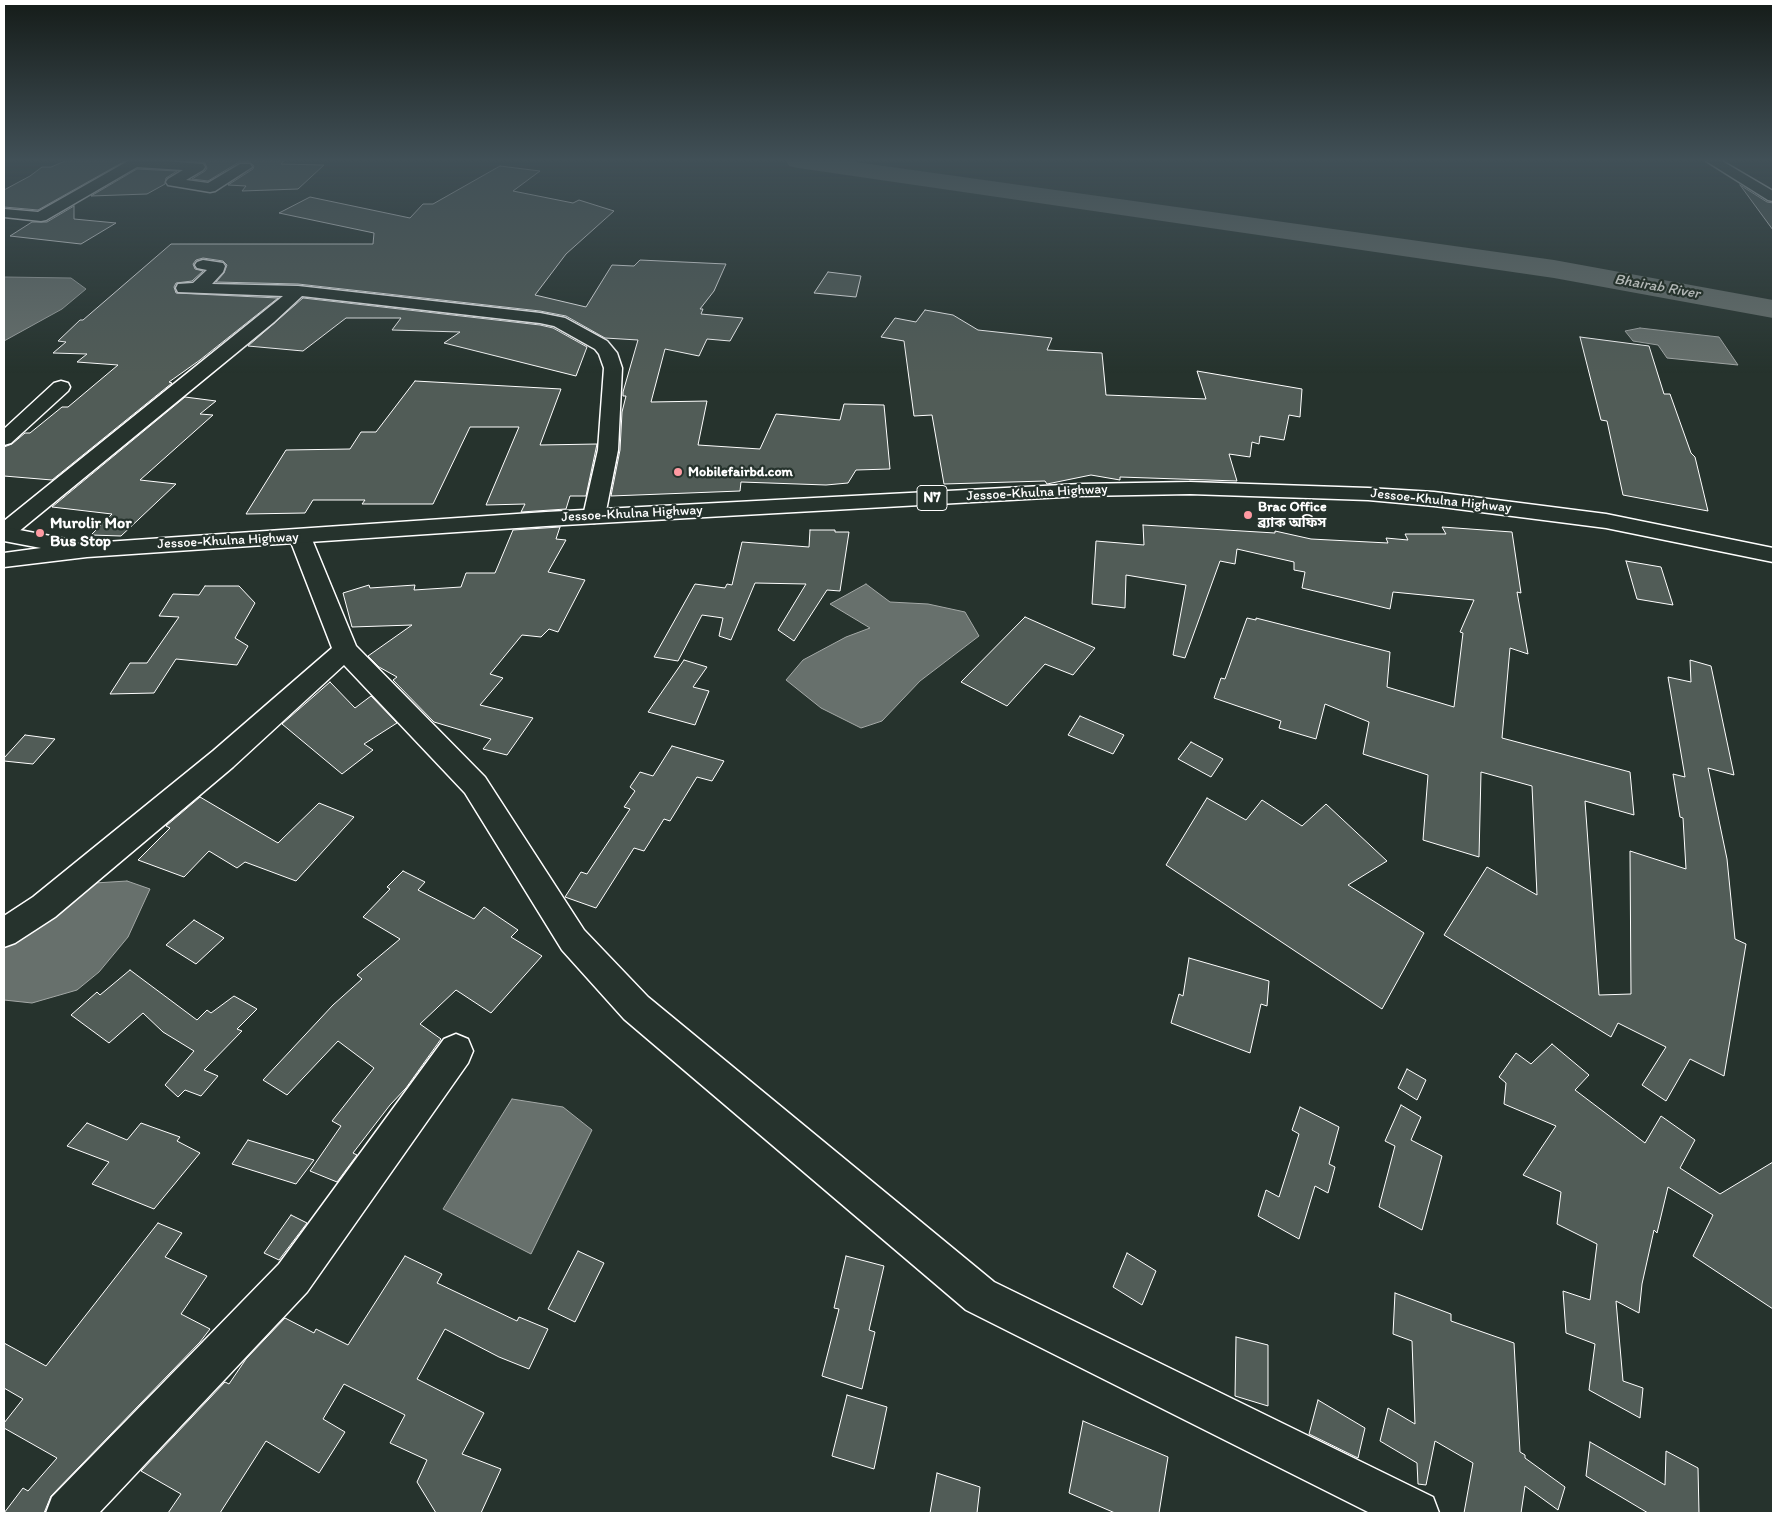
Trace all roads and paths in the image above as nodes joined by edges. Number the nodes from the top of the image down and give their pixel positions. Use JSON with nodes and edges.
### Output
{"nodes":[{"id":1,"x":203,"y":264,"type":"dead end"},
{"id":2,"x":298,"y":291,"type":"junction"},
{"id":3,"x":61,"y":387,"type":"dead end"},
{"id":4,"x":4,"y":439,"type":"edge"},
{"id":5,"x":594,"y":516,"type":"junction"},
{"id":6,"x":4,"y":533,"type":"edge"},
{"id":7,"x":300,"y":537,"type":"junction"},
{"id":8,"x":87,"y":550,"type":"junction"},
{"id":9,"x":1773,"y":555,"type":"edge"},
{"id":10,"x":4,"y":560,"type":"edge"},
{"id":11,"x":346,"y":650,"type":"junction"},
{"id":12,"x":4,"y":933,"type":"edge"},
{"id":13,"x":456,"y":1051,"type":"dead end"},
{"id":14,"x":68,"y":1513,"type":"edge"},
{"id":15,"x":1417,"y":1513,"type":"edge"}],
"edges":[{"from":1,"to":2,"type":"main road"},
{"from":2,"to":5,"type":"main road"},
{"from":2,"to":6,"type":"main road"},
{"from":3,"to":4,"type":"main road"},
{"from":5,"to":7,"type":"main road","name":"Jessoe-Khulna Highway","number":"N7"},
{"from":5,"to":9,"type":"main road","name":"Jessoe-Khulna Highway","number":"N7"},
{"from":6,"to":8,"type":"main road","number":"N7"},
{"from":7,"to":8,"type":"main road","name":"Jessoe-Khulna Highway","number":"N7"},
{"from":7,"to":11,"type":"main road"},
{"from":8,"to":10,"type":"main road","number":"N7"},
{"from":11,"to":12,"type":"main road"},
{"from":11,"to":15,"type":"main road"},
{"from":13,"to":14,"type":"main road"}]}
